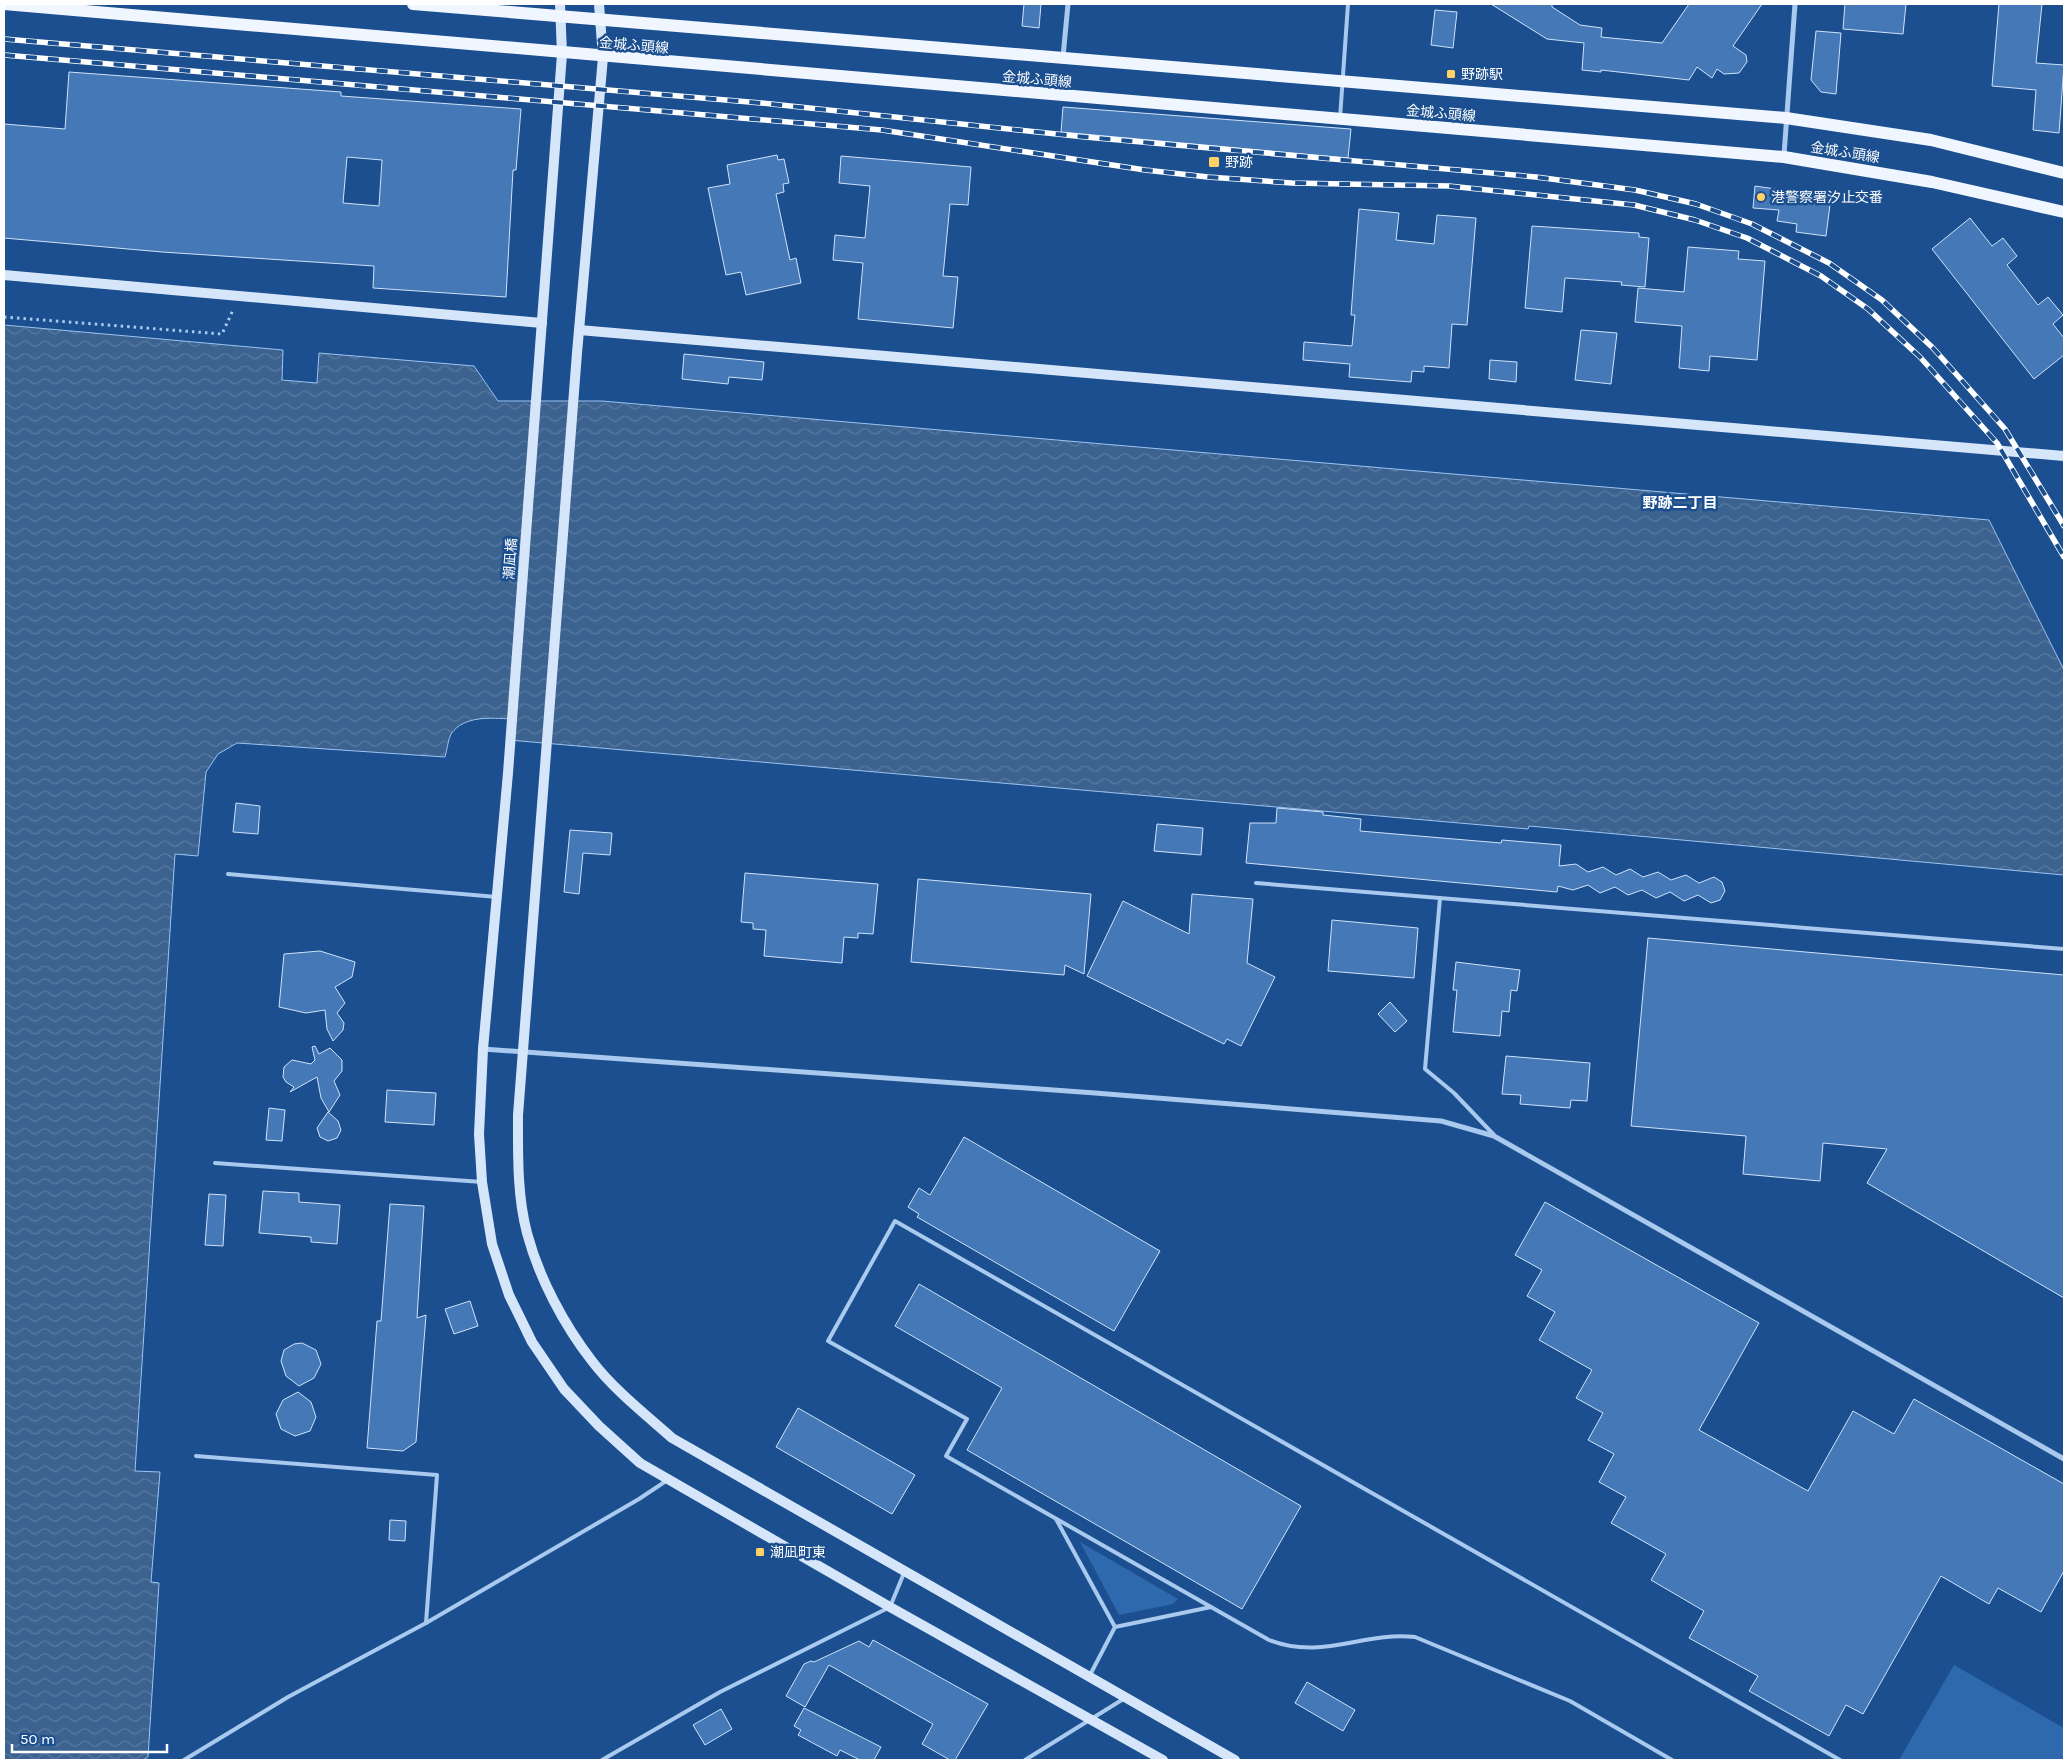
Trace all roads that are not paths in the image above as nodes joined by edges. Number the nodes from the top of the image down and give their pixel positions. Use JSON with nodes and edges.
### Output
{"nodes":[{"id":1,"x":4,"y":4,"type":"edge"},
{"id":2,"x":413,"y":4,"type":"edge"},
{"id":3,"x":599,"y":4,"type":"edge"},
{"id":4,"x":1068,"y":4,"type":"edge"},
{"id":5,"x":1348,"y":4,"type":"edge"},
{"id":6,"x":1795,"y":4,"type":"edge"},
{"id":7,"x":50,"y":6,"type":"edge"},
{"id":8,"x":560,"y":10,"type":"edge"},
{"id":9,"x":600,"y":19,"type":"junction"},
{"id":10,"x":562,"y":54,"type":"junction"},
{"id":11,"x":603,"y":57,"type":"junction"},
{"id":12,"x":1063,"y":57,"type":"junction"},
{"id":13,"x":1343,"y":80,"type":"junction"},
{"id":14,"x":1786,"y":118,"type":"junction"},
{"id":15,"x":1340,"y":120,"type":"junction"},
{"id":16,"x":1784,"y":158,"type":"junction"},
{"id":17,"x":2064,"y":173,"type":"edge"},
{"id":18,"x":2064,"y":212,"type":"edge"},
{"id":19,"x":4,"y":275,"type":"edge"},
{"id":20,"x":542,"y":323,"type":"junction"},
{"id":21,"x":579,"y":330,"type":"junction"},
{"id":22,"x":2064,"y":456,"type":"edge"},
{"id":23,"x":228,"y":874,"type":"dead end"},
{"id":24,"x":1256,"y":883,"type":"dead end"},
{"id":25,"x":497,"y":897,"type":"junction"},
{"id":26,"x":1440,"y":898,"type":"junction"},
{"id":27,"x":2064,"y":949,"type":"edge"},
{"id":28,"x":483,"y":1048,"type":"junction"},
{"id":29,"x":524,"y":1051,"type":"junction"},
{"id":30,"x":1494,"y":1136,"type":"junction"},
{"id":31,"x":215,"y":1163,"type":"dead end"},
{"id":32,"x":482,"y":1182,"type":"junction"},
{"id":33,"x":196,"y":1456,"type":"dead end"},
{"id":34,"x":2064,"y":1459,"type":"edge"},
{"id":35,"x":670,"y":1478,"type":"junction"},
{"id":36,"x":1056,"y":1519,"type":"junction"},
{"id":37,"x":905,"y":1571,"type":"junction"},
{"id":38,"x":890,"y":1607,"type":"junction"},
{"id":39,"x":1211,"y":1607,"type":"junction"},
{"id":40,"x":426,"y":1623,"type":"junction"},
{"id":41,"x":1115,"y":1626,"type":"junction"},
{"id":42,"x":1088,"y":1677,"type":"junction"},
{"id":43,"x":1125,"y":1698,"type":"junction"},
{"id":44,"x":1092,"y":1721,"type":"junction"},
{"id":45,"x":184,"y":1760,"type":"edge"},
{"id":46,"x":602,"y":1760,"type":"edge"},
{"id":47,"x":1025,"y":1760,"type":"edge"},
{"id":48,"x":1164,"y":1760,"type":"edge"},
{"id":49,"x":1235,"y":1760,"type":"edge"},
{"id":50,"x":1672,"y":1760,"type":"edge"},
{"id":51,"x":1840,"y":1760,"type":"edge"}],
"edges":[{"from":1,"to":7,"type":"main road","name":"金城ふ頭線"},
{"from":2,"to":8,"type":"main road","name":"金城ふ頭線"},
{"from":3,"to":9,"type":"street"},
{"from":4,"to":12,"type":"street"},
{"from":5,"to":13,"type":"lane"},
{"from":6,"to":14,"type":"street"},
{"from":7,"to":10,"type":"main road","name":"金城ふ頭線"},
{"from":8,"to":9,"type":"main road","name":"金城ふ頭線"},
{"from":8,"to":10,"type":"street","name":"潮凪橋"},
{"from":9,"to":11,"type":"street"},
{"from":9,"to":12,"type":"main road","name":"金城ふ頭線"},
{"from":10,"to":11,"type":"main road","name":"金城ふ頭線"},
{"from":10,"to":20,"type":"street","name":"潮凪橋"},
{"from":11,"to":15,"type":"main road","name":"金城ふ頭線"},
{"from":11,"to":21,"type":"street"},
{"from":12,"to":13,"type":"main road","name":"金城ふ頭線"},
{"from":13,"to":14,"type":"main road","name":"金城ふ頭線"},
{"from":13,"to":15,"type":"lane"},
{"from":14,"to":16,"type":"street"},
{"from":14,"to":17,"type":"main road","name":"金城ふ頭線"},
{"from":15,"to":16,"type":"main road","name":"金城ふ頭線"},
{"from":16,"to":18,"type":"main road","name":"金城ふ頭線"},
{"from":19,"to":20,"type":"street"},
{"from":20,"to":25,"type":"street","name":"潮凪橋"},
{"from":21,"to":22,"type":"street"},
{"from":21,"to":29,"type":"street"},
{"from":23,"to":25,"type":"lane"},
{"from":24,"to":26,"type":"lane"},
{"from":25,"to":28,"type":"street","name":"潮凪橋"},
{"from":26,"to":27,"type":"lane"},
{"from":26,"to":30,"type":"lane"},
{"from":28,"to":29,"type":"street"},
{"from":28,"to":32,"type":"street","name":"潮凪橋"},
{"from":29,"to":30,"type":"street"},
{"from":29,"to":37,"type":"street"},
{"from":30,"to":34,"type":"street"},
{"from":31,"to":32,"type":"lane"},
{"from":32,"to":35,"type":"street","name":"潮凪橋"},
{"from":33,"to":40,"type":"lane"},
{"from":35,"to":38,"type":"street","name":"潮凪橋"},
{"from":35,"to":40,"type":"lane"},
{"from":36,"to":39,"type":"lane"},
{"from":36,"to":41,"type":"lane"},
{"from":36,"to":51,"type":"lane"},
{"from":37,"to":38,"type":"lane"},
{"from":37,"to":42,"type":"street"},
{"from":38,"to":44,"type":"street","name":"潮凪橋"},
{"from":38,"to":46,"type":"lane"},
{"from":39,"to":41,"type":"lane"},
{"from":39,"to":50,"type":"lane"},
{"from":40,"to":45,"type":"lane"},
{"from":41,"to":42,"type":"lane"},
{"from":42,"to":43,"type":"street"},
{"from":43,"to":44,"type":"lane"},
{"from":43,"to":49,"type":"street"},
{"from":44,"to":47,"type":"lane"},
{"from":44,"to":48,"type":"street","name":"潮凪橋"}]}
